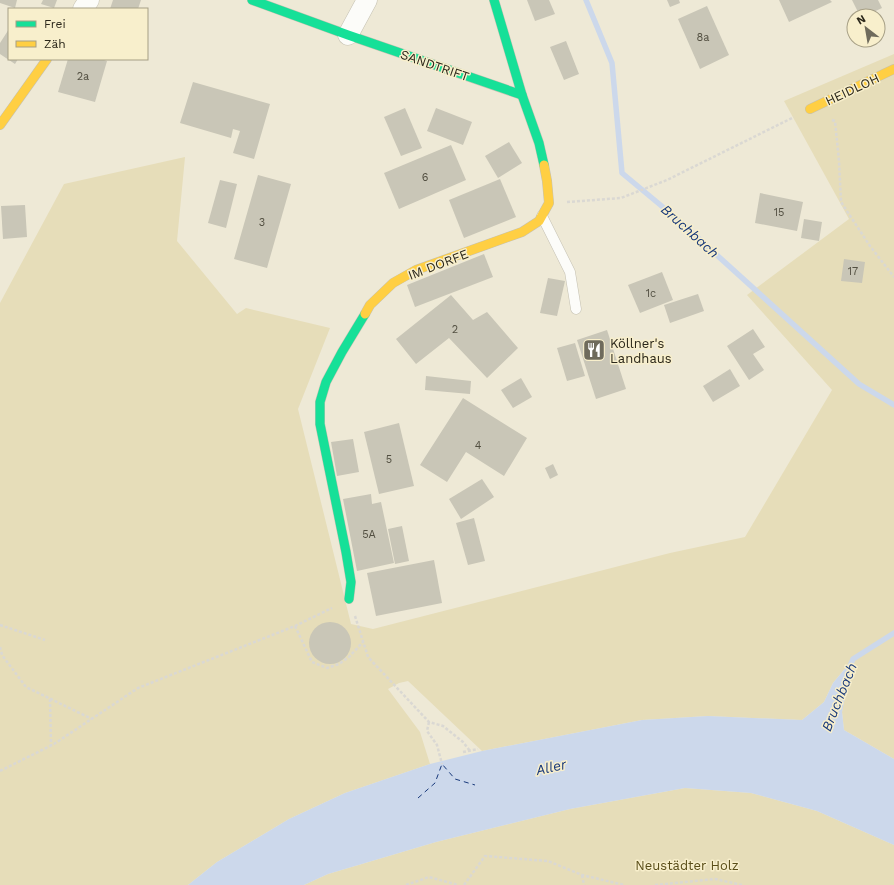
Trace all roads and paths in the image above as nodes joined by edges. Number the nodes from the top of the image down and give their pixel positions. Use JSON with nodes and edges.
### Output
{"nodes":[{"id":1,"x":252,"y":0,"type":"edge"},
{"id":2,"x":367,"y":0,"type":"edge"},
{"id":3,"x":494,"y":0,"type":"edge"},
{"id":4,"x":348,"y":35,"type":"junction"},
{"id":5,"x":46,"y":60,"type":"edge"},
{"id":6,"x":894,"y":69,"type":"edge"},
{"id":7,"x":522,"y":96,"type":"junction"},
{"id":8,"x":810,"y":109,"type":"junction"},
{"id":9,"x":0,"y":125,"type":"edge"},
{"id":10,"x":549,"y":203,"type":"junction"},
{"id":11,"x":542,"y":216,"type":"junction"},
{"id":12,"x":894,"y":277,"type":"edge"},
{"id":13,"x":576,"y":309,"type":"dead end"},
{"id":14,"x":349,"y":599,"type":"junction"},
{"id":15,"x":0,"y":625,"type":"edge"},
{"id":16,"x":295,"y":626,"type":"junction"},
{"id":17,"x":45,"y":640,"type":"dead end"},
{"id":18,"x":363,"y":642,"type":"junction"},
{"id":19,"x":0,"y":647,"type":"edge"},
{"id":20,"x":50,"y":699,"type":"junction"},
{"id":21,"x":92,"y":719,"type":"junction"},
{"id":22,"x":429,"y":722,"type":"junction"},
{"id":23,"x":51,"y":746,"type":"junction"},
{"id":24,"x":478,"y":749,"type":"dead end"},
{"id":25,"x":470,"y":751,"type":"junction"},
{"id":26,"x":463,"y":752,"type":"dead end"},
{"id":27,"x":442,"y":764,"type":"dead end"},
{"id":28,"x":0,"y":772,"type":"edge"},
{"id":29,"x":582,"y":875,"type":"junction"},
{"id":30,"x":406,"y":885,"type":"edge"},
{"id":31,"x":458,"y":885,"type":"edge"},
{"id":32,"x":464,"y":885,"type":"edge"},
{"id":33,"x":584,"y":885,"type":"edge"},
{"id":34,"x":624,"y":885,"type":"edge"},
{"id":35,"x":655,"y":885,"type":"edge"},
{"id":36,"x":742,"y":885,"type":"edge"}],
"edges":[{"from":1,"to":4,"type":"street","name":"SANDTRIFT"},
{"from":2,"to":4,"type":"street"},
{"from":3,"to":7,"type":"street"},
{"from":4,"to":7,"type":"street","name":"SANDTRIFT"},
{"from":5,"to":9,"type":"street"},
{"from":6,"to":8,"type":"street","name":"HEIDLOH"},
{"from":7,"to":10,"type":"street"},
{"from":8,"to":10,"type":"path"},
{"from":8,"to":12,"type":"path"},
{"from":10,"to":11,"type":"street","name":"IM DORFE"},
{"from":11,"to":13,"type":"lane"},
{"from":11,"to":14,"type":"street","name":"IM DORFE"},
{"from":14,"to":16,"type":"path"},
{"from":14,"to":18,"type":"path"},
{"from":15,"to":17,"type":"path"},
{"from":16,"to":18,"type":"path"},
{"from":16,"to":21,"type":"path"},
{"from":18,"to":22,"type":"path"},
{"from":19,"to":20,"type":"path"},
{"from":20,"to":21,"type":"path"},
{"from":20,"to":23,"type":"path"},
{"from":21,"to":23,"type":"path"},
{"from":22,"to":25,"type":"path"},
{"from":22,"to":27,"type":"path"},
{"from":23,"to":28,"type":"path"},
{"from":24,"to":25,"type":"path"},
{"from":25,"to":26,"type":"path"},
{"from":29,"to":32,"type":"path"},
{"from":29,"to":33,"type":"path"},
{"from":29,"to":34,"type":"path"},
{"from":30,"to":31,"type":"path"},
{"from":35,"to":36,"type":"path"}]}
